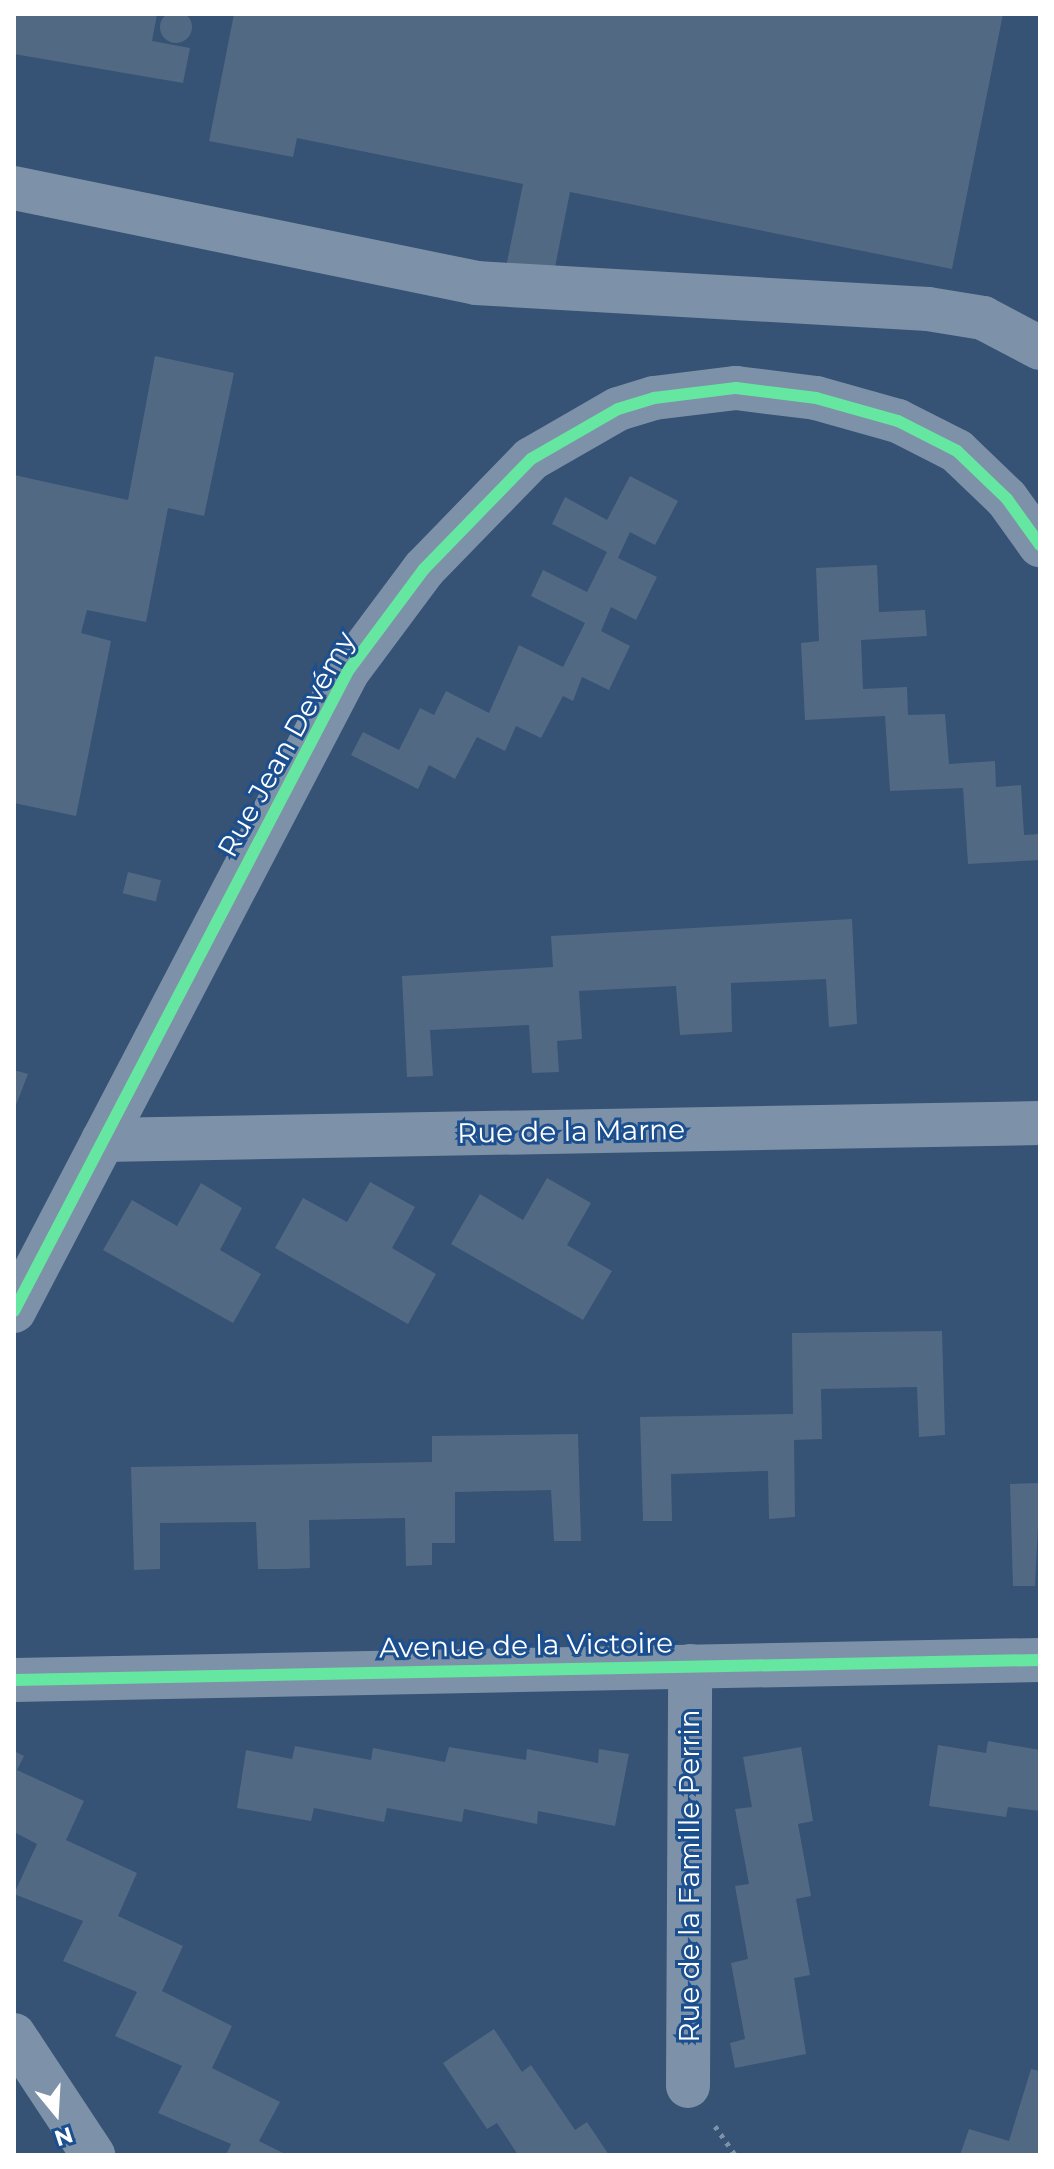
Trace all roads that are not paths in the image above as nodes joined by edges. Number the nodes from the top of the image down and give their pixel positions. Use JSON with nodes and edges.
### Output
{"nodes":[{"id":1,"x":14,"y":188,"type":"edge"},
{"id":2,"x":1040,"y":348,"type":"edge"},
{"id":3,"x":1040,"y":545,"type":"edge"},
{"id":4,"x":1040,"y":1123,"type":"edge"},
{"id":5,"x":103,"y":1140,"type":"junction"},
{"id":6,"x":14,"y":1311,"type":"edge"},
{"id":7,"x":1040,"y":1660,"type":"edge"},
{"id":8,"x":690,"y":1666,"type":"junction"},
{"id":9,"x":14,"y":1680,"type":"edge"},
{"id":10,"x":14,"y":2035,"type":"edge"},
{"id":11,"x":688,"y":2086,"type":"dead end"},
{"id":12,"x":93,"y":2155,"type":"edge"}],
"edges":[{"from":1,"to":2,"type":"street"},
{"from":3,"to":5,"type":"street","name":"Rue Jean Devémy"},
{"from":4,"to":5,"type":"street","name":"Rue de la Marne"},
{"from":5,"to":6,"type":"street","name":"Rue Jean Devémy"},
{"from":7,"to":8,"type":"street","name":"Avenue de la Victoire"},
{"from":8,"to":9,"type":"street","name":"Avenue de la Victoire"},
{"from":8,"to":11,"type":"street","name":"Rue de la Famille Perrin"},
{"from":10,"to":12,"type":"street"}]}
